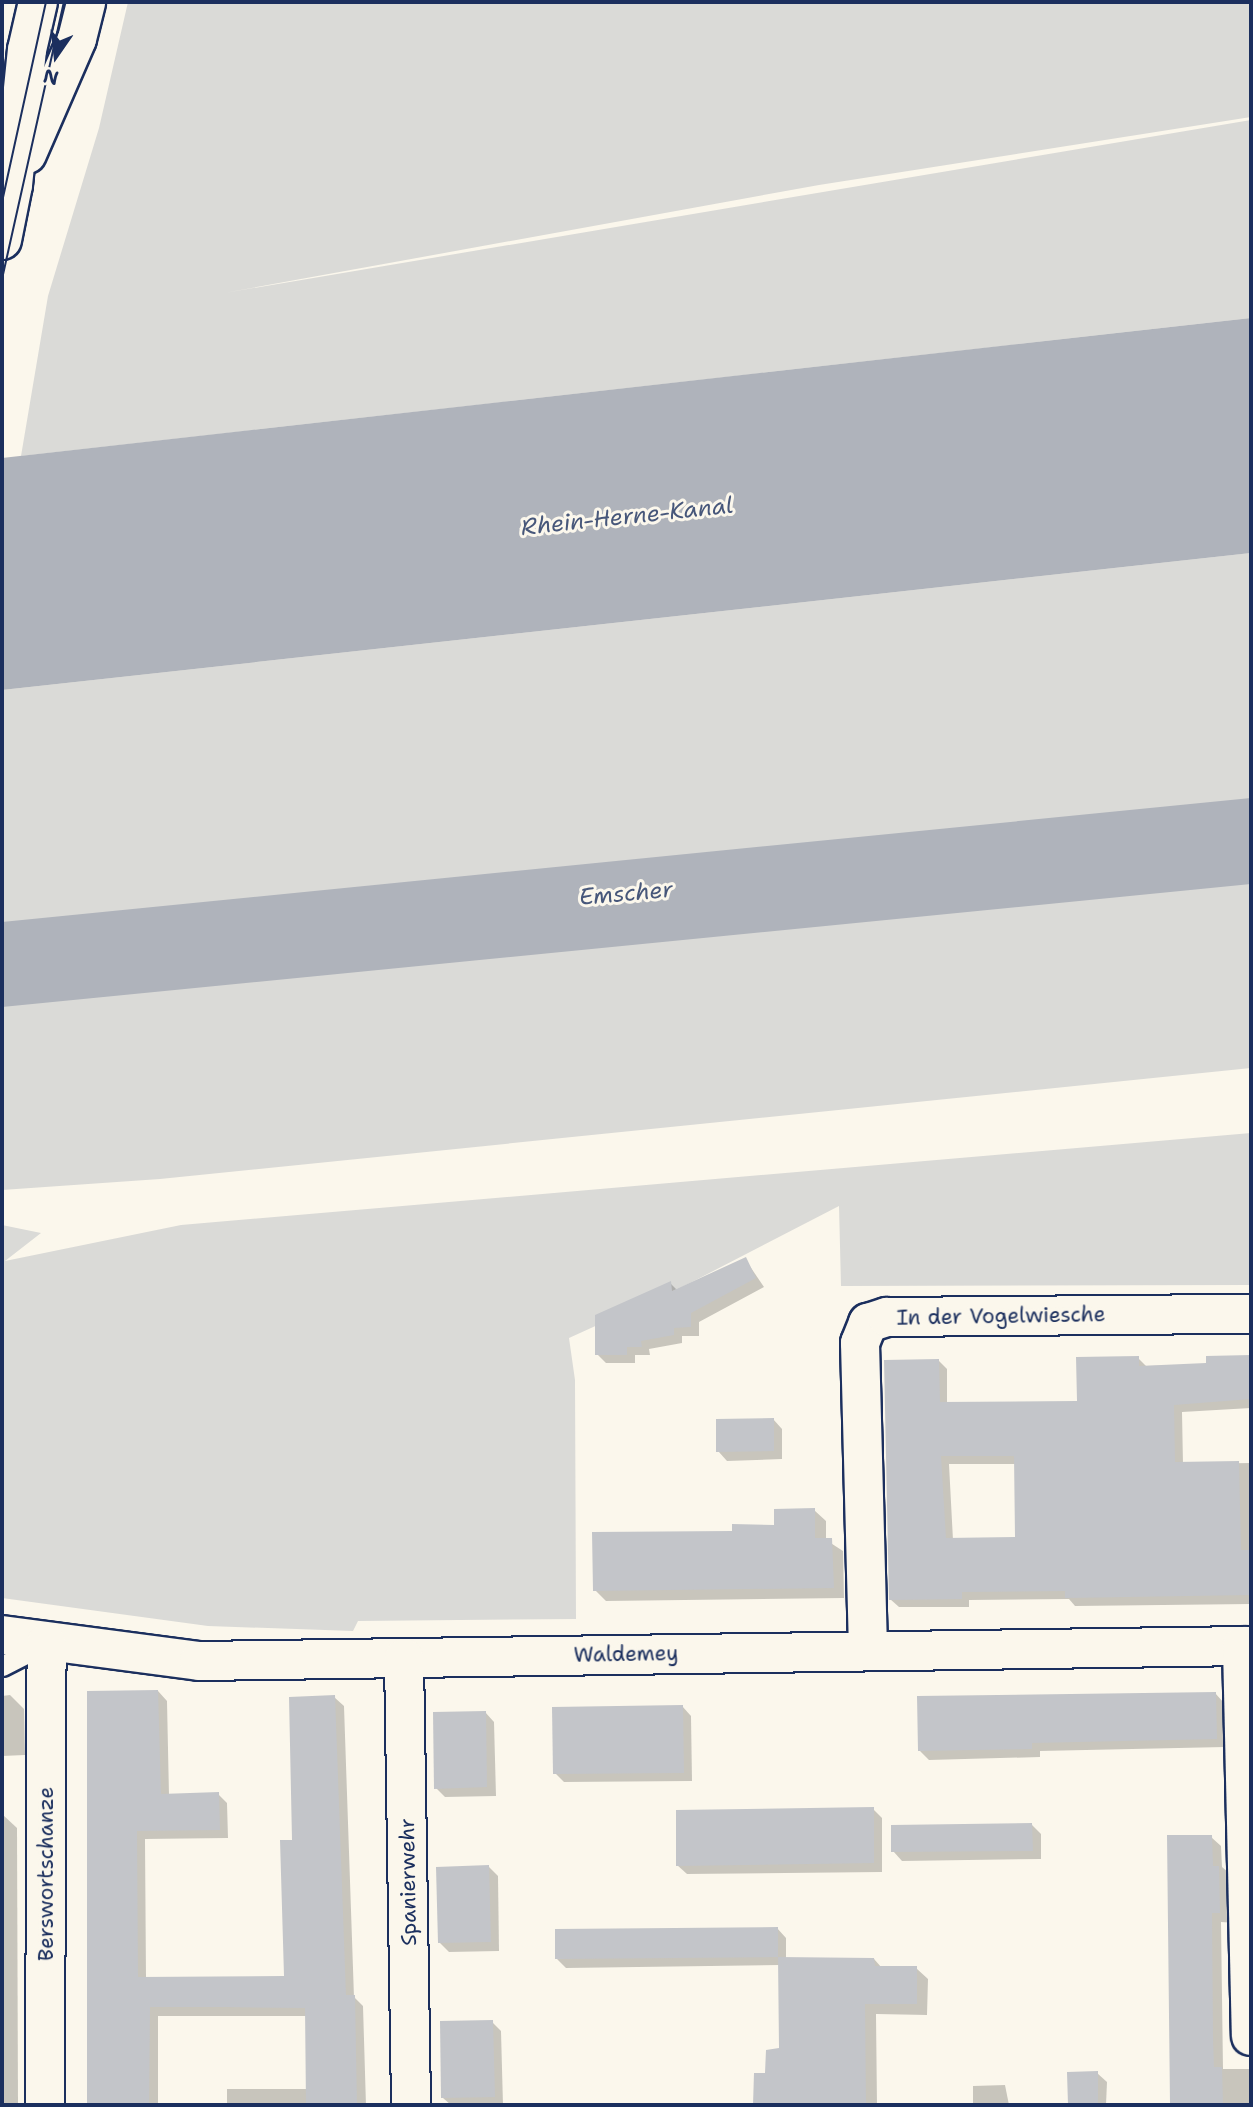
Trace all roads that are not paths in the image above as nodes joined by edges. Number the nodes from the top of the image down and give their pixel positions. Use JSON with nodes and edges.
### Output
{"nodes":[{"id":1,"x":38,"y":2,"type":"edge"},
{"id":2,"x":86,"y":2,"type":"edge"},
{"id":3,"x":13,"y":185,"type":"junction"},
{"id":4,"x":2,"y":240,"type":"edge"},
{"id":5,"x":1251,"y":1314,"type":"edge"},
{"id":6,"x":2,"y":1635,"type":"edge"},
{"id":7,"x":47,"y":1643,"type":"junction"},
{"id":8,"x":1246,"y":1646,"type":"edge"},
{"id":9,"x":867,"y":1649,"type":"junction"},
{"id":10,"x":404,"y":1658,"type":"junction"},
{"id":11,"x":2,"y":1666,"type":"edge"},
{"id":12,"x":1251,"y":2036,"type":"edge"},
{"id":13,"x":45,"y":2105,"type":"edge"},
{"id":14,"x":411,"y":2105,"type":"edge"}],
"edges":[{"from":1,"to":3,"type":"street"},
{"from":2,"to":3,"type":"street"},
{"from":3,"to":4,"type":"street"},
{"from":5,"to":9,"type":"street","name":"In der Vogelwiesche"},
{"from":6,"to":7,"type":"street","name":"Waldemey"},
{"from":7,"to":10,"type":"street","name":"Waldemey"},
{"from":7,"to":11,"type":"lane"},
{"from":7,"to":13,"type":"street","name":"Berswortschanze"},
{"from":8,"to":9,"type":"street","name":"Waldemey"},
{"from":8,"to":12,"type":"street"},
{"from":9,"to":10,"type":"street","name":"Waldemey"},
{"from":10,"to":14,"type":"street","name":"Spanierwehr"}]}
